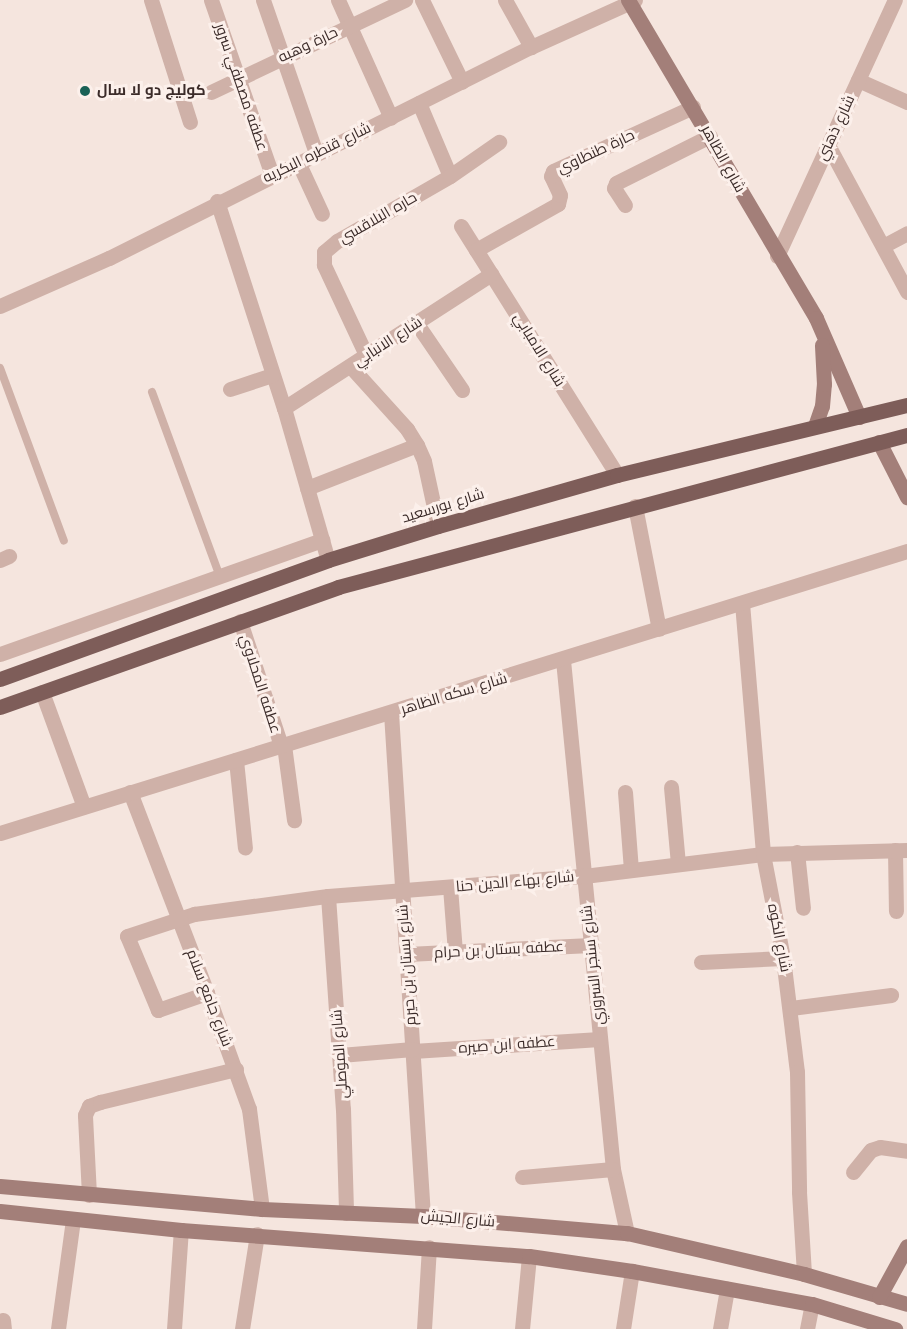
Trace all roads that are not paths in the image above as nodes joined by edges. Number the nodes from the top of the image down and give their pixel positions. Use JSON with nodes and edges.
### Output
{"nodes":[{"id":1,"x":151,"y":0,"type":"edge"},
{"id":2,"x":210,"y":0,"type":"edge"},
{"id":3,"x":263,"y":0,"type":"edge"},
{"id":4,"x":338,"y":0,"type":"edge"},
{"id":5,"x":405,"y":0,"type":"edge"},
{"id":6,"x":422,"y":0,"type":"edge"},
{"id":7,"x":505,"y":0,"type":"edge"},
{"id":8,"x":894,"y":0,"type":"edge"},
{"id":9,"x":631,"y":1,"type":"edge"},
{"id":10,"x":350,"y":26,"type":"junction"},
{"id":11,"x":531,"y":47,"type":"junction"},
{"id":12,"x":283,"y":56,"type":"junction"},
{"id":13,"x":238,"y":79,"type":"junction"},
{"id":14,"x":858,"y":80,"type":"junction"},
{"id":15,"x":462,"y":82,"type":"junction"},
{"id":16,"x":212,"y":92,"type":"dead end"},
{"id":17,"x":907,"y":102,"type":"edge"},
{"id":18,"x":419,"y":103,"type":"junction"},
{"id":19,"x":693,"y":107,"type":"junction"},
{"id":20,"x":391,"y":118,"type":"junction"},
{"id":21,"x":190,"y":122,"type":"dead end"},
{"id":22,"x":710,"y":136,"type":"junction"},
{"id":23,"x":499,"y":142,"type":"dead end"},
{"id":24,"x":828,"y":146,"type":"junction"},
{"id":25,"x":316,"y":153,"type":"junction"},
{"id":26,"x":298,"y":162,"type":"junction"},
{"id":27,"x":272,"y":175,"type":"junction"},
{"id":28,"x":450,"y":176,"type":"junction"},
{"id":29,"x":217,"y":201,"type":"junction"},
{"id":30,"x":625,"y":205,"type":"dead end"},
{"id":31,"x":322,"y":214,"type":"dead end"},
{"id":32,"x":461,"y":226,"type":"dead end"},
{"id":33,"x":907,"y":233,"type":"edge"},
{"id":34,"x":884,"y":246,"type":"junction"},
{"id":35,"x":476,"y":250,"type":"junction"},
{"id":36,"x":777,"y":256,"type":"junction"},
{"id":37,"x":491,"y":274,"type":"junction"},
{"id":38,"x":907,"y":292,"type":"edge"},
{"id":39,"x":0,"y":306,"type":"edge"},
{"id":40,"x":816,"y":318,"type":"junction"},
{"id":41,"x":417,"y":324,"type":"junction"},
{"id":42,"x":367,"y":357,"type":"junction"},
{"id":43,"x":351,"y":367,"type":"junction"},
{"id":44,"x":0,"y":368,"type":"edge"},
{"id":45,"x":272,"y":375,"type":"junction"},
{"id":46,"x":230,"y":389,"type":"dead end"},
{"id":47,"x":462,"y":390,"type":"dead end"},
{"id":48,"x":152,"y":392,"type":"dead end"},
{"id":49,"x":907,"y":405,"type":"edge"},
{"id":50,"x":284,"y":408,"type":"junction"},
{"id":51,"x":859,"y":417,"type":"junction"},
{"id":52,"x":815,"y":426,"type":"junction"},
{"id":53,"x":907,"y":435,"type":"edge"},
{"id":54,"x":879,"y":442,"type":"junction"},
{"id":55,"x":417,"y":445,"type":"junction"},
{"id":56,"x":616,"y":475,"type":"junction"},
{"id":57,"x":307,"y":488,"type":"junction"},
{"id":58,"x":907,"y":497,"type":"edge"},
{"id":59,"x":635,"y":506,"type":"junction"},
{"id":60,"x":438,"y":526,"type":"junction"},
{"id":61,"x":322,"y":540,"type":"junction"},
{"id":62,"x":64,"y":541,"type":"dead end"},
{"id":63,"x":907,"y":551,"type":"edge"},
{"id":64,"x":328,"y":560,"type":"junction"},
{"id":65,"x":220,"y":578,"type":"junction"},
{"id":66,"x":742,"y":603,"type":"junction"},
{"id":67,"x":240,"y":621,"type":"junction"},
{"id":68,"x":659,"y":629,"type":"junction"},
{"id":69,"x":0,"y":654,"type":"edge"},
{"id":70,"x":563,"y":660,"type":"junction"},
{"id":71,"x":0,"y":680,"type":"edge"},
{"id":72,"x":42,"y":692,"type":"junction"},
{"id":73,"x":0,"y":707,"type":"edge"},
{"id":74,"x":391,"y":713,"type":"junction"},
{"id":75,"x":283,"y":746,"type":"junction"},
{"id":76,"x":236,"y":760,"type":"junction"},
{"id":77,"x":671,"y":787,"type":"dead end"},
{"id":78,"x":130,"y":792,"type":"junction"},
{"id":79,"x":625,"y":792,"type":"dead end"},
{"id":80,"x":84,"y":807,"type":"junction"},
{"id":81,"x":294,"y":820,"type":"dead end"},
{"id":82,"x":0,"y":833,"type":"edge"},
{"id":83,"x":245,"y":848,"type":"dead end"},
{"id":84,"x":901,"y":850,"type":"edge"},
{"id":85,"x":797,"y":852,"type":"junction"},
{"id":86,"x":763,"y":854,"type":"junction"},
{"id":87,"x":678,"y":864,"type":"junction"},
{"id":88,"x":632,"y":870,"type":"junction"},
{"id":89,"x":585,"y":876,"type":"junction"},
{"id":90,"x":450,"y":887,"type":"junction"},
{"id":91,"x":402,"y":891,"type":"junction"},
{"id":92,"x":328,"y":896,"type":"junction"},
{"id":93,"x":803,"y":908,"type":"dead end"},
{"id":94,"x":896,"y":911,"type":"dead end"},
{"id":95,"x":178,"y":918,"type":"junction"},
{"id":96,"x":591,"y":945,"type":"junction"},
{"id":97,"x":454,"y":952,"type":"junction"},
{"id":98,"x":406,"y":954,"type":"junction"},
{"id":99,"x":783,"y":958,"type":"junction"},
{"id":100,"x":701,"y":963,"type":"dead end"},
{"id":101,"x":207,"y":993,"type":"junction"},
{"id":102,"x":891,"y":995,"type":"dead end"},
{"id":103,"x":791,"y":1008,"type":"junction"},
{"id":104,"x":600,"y":1039,"type":"junction"},
{"id":105,"x":413,"y":1050,"type":"junction"},
{"id":106,"x":340,"y":1055,"type":"junction"},
{"id":107,"x":236,"y":1069,"type":"junction"},
{"id":108,"x":907,"y":1151,"type":"edge"},
{"id":109,"x":613,"y":1169,"type":"junction"},
{"id":110,"x":853,"y":1172,"type":"dead end"},
{"id":111,"x":522,"y":1177,"type":"dead end"},
{"id":112,"x":0,"y":1186,"type":"edge"},
{"id":113,"x":89,"y":1195,"type":"junction"},
{"id":114,"x":262,"y":1209,"type":"junction"},
{"id":115,"x":0,"y":1211,"type":"edge"},
{"id":116,"x":346,"y":1213,"type":"junction"},
{"id":117,"x":423,"y":1216,"type":"junction"},
{"id":118,"x":73,"y":1219,"type":"junction"},
{"id":119,"x":181,"y":1230,"type":"junction"},
{"id":120,"x":627,"y":1233,"type":"junction"},
{"id":121,"x":257,"y":1234,"type":"junction"},
{"id":122,"x":907,"y":1246,"type":"edge"},
{"id":123,"x":429,"y":1247,"type":"junction"},
{"id":124,"x":529,"y":1256,"type":"junction"},
{"id":125,"x":632,"y":1270,"type":"junction"},
{"id":126,"x":804,"y":1274,"type":"junction"},
{"id":127,"x":727,"y":1289,"type":"junction"},
{"id":128,"x":879,"y":1297,"type":"junction"},
{"id":129,"x":812,"y":1304,"type":"junction"},
{"id":130,"x":907,"y":1304,"type":"edge"},
{"id":131,"x":888,"y":1328,"type":"edge"},
{"id":132,"x":58,"y":1329,"type":"edge"},
{"id":133,"x":174,"y":1329,"type":"edge"},
{"id":134,"x":242,"y":1329,"type":"edge"},
{"id":135,"x":424,"y":1329,"type":"edge"},
{"id":136,"x":522,"y":1329,"type":"edge"},
{"id":137,"x":623,"y":1329,"type":"edge"},
{"id":138,"x":720,"y":1329,"type":"edge"},
{"id":139,"x":807,"y":1329,"type":"edge"}],
"edges":[{"from":1,"to":21,"type":"street"},
{"from":2,"to":13,"type":"street","name":"عطفه مصطفي سرور"},
{"from":3,"to":12,"type":"street"},
{"from":4,"to":10,"type":"street"},
{"from":5,"to":10,"type":"street","name":"حارة وهبه"},
{"from":6,"to":15,"type":"street"},
{"from":7,"to":11,"type":"street"},
{"from":8,"to":14,"type":"street","name":"شارع ذهني"},
{"from":9,"to":11,"type":"street","name":"شارع قنطره البكريه"},
{"from":9,"to":19,"type":"main road","name":"شارع الظاهر"},
{"from":10,"to":12,"type":"street","name":"حارة وهبه"},
{"from":10,"to":20,"type":"street"},
{"from":11,"to":15,"type":"street","name":"شارع قنطره البكريه"},
{"from":12,"to":13,"type":"street","name":"حارة وهبه"},
{"from":12,"to":25,"type":"street"},
{"from":13,"to":16,"type":"street","name":"حارة وهبه"},
{"from":13,"to":27,"type":"street","name":"عطفه مصطفي سرور"},
{"from":14,"to":17,"type":"street"},
{"from":14,"to":24,"type":"street","name":"شارع ذهني"},
{"from":15,"to":18,"type":"street","name":"شارع قنطره البكريه"},
{"from":18,"to":20,"type":"street","name":"شارع قنطره البكريه"},
{"from":18,"to":28,"type":"street"},
{"from":19,"to":22,"type":"main road","name":"شارع الظاهر"},
{"from":19,"to":35,"type":"street","name":"حارة طنطاوي"},
{"from":20,"to":25,"type":"street","name":"شارع قنطره البكريه"},
{"from":22,"to":30,"type":"street"},
{"from":22,"to":36,"type":"main road","name":"شارع الظاهر"},
{"from":23,"to":28,"type":"street","name":"حاره البلاقسي"},
{"from":24,"to":34,"type":"street"},
{"from":24,"to":36,"type":"street","name":"شارع ذهني"},
{"from":25,"to":26,"type":"street","name":"شارع قنطره البكريه"},
{"from":26,"to":27,"type":"street","name":"شارع قنطره البكريه"},
{"from":26,"to":31,"type":"street"},
{"from":27,"to":29,"type":"street","name":"شارع قنطره البكريه"},
{"from":28,"to":42,"type":"street","name":"حاره البلاقسي"},
{"from":29,"to":39,"type":"street","name":"شارع قنطره البكريه"},
{"from":29,"to":45,"type":"street"},
{"from":32,"to":35,"type":"street","name":"شارع الامبابي"},
{"from":33,"to":34,"type":"street"},
{"from":34,"to":38,"type":"street"},
{"from":35,"to":37,"type":"street","name":"شارع الامبابي"},
{"from":36,"to":40,"type":"main road","name":"شارع الظاهر"},
{"from":37,"to":41,"type":"street","name":"شارع الانبابي"},
{"from":37,"to":56,"type":"street","name":"شارع الامبابي"},
{"from":40,"to":51,"type":"main road","name":"شارع الظاهر"},
{"from":40,"to":52,"type":"main road","name":"شارع الظاهر"},
{"from":41,"to":42,"type":"street","name":"شارع الانبابي"},
{"from":41,"to":47,"type":"street"},
{"from":42,"to":43,"type":"street","name":"شارع الانبابي"},
{"from":43,"to":50,"type":"street","name":"شارع الانبابي"},
{"from":43,"to":55,"type":"street"},
{"from":44,"to":62,"type":"lane"},
{"from":45,"to":46,"type":"street"},
{"from":45,"to":50,"type":"street"},
{"from":48,"to":65,"type":"lane"},
{"from":49,"to":51,"type":"main road","name":"شارع بورسعيد"},
{"from":50,"to":57,"type":"street"},
{"from":51,"to":52,"type":"main road","name":"شارع بورسعيد"},
{"from":52,"to":56,"type":"main road","name":"شارع بورسعيد"},
{"from":53,"to":54,"type":"main road"},
{"from":54,"to":58,"type":"main road"},
{"from":54,"to":59,"type":"main road"},
{"from":55,"to":57,"type":"street"},
{"from":55,"to":60,"type":"street"},
{"from":56,"to":60,"type":"main road","name":"شارع بورسعيد"},
{"from":57,"to":61,"type":"street"},
{"from":59,"to":67,"type":"main road"},
{"from":59,"to":68,"type":"street"},
{"from":60,"to":64,"type":"main road","name":"شارع بورسعيد"},
{"from":61,"to":64,"type":"street"},
{"from":61,"to":65,"type":"street"},
{"from":63,"to":66,"type":"street","name":"شارع سكه الظاهر"},
{"from":64,"to":71,"type":"main road","name":"شارع بورسعيد"},
{"from":65,"to":69,"type":"street"},
{"from":66,"to":68,"type":"street","name":"شارع سكه الظاهر"},
{"from":66,"to":86,"type":"street","name":"شارع الكوه"},
{"from":67,"to":72,"type":"main road"},
{"from":67,"to":75,"type":"street","name":"عطفه المحلاوي"},
{"from":68,"to":70,"type":"street","name":"شارع سكه الظاهر"},
{"from":70,"to":74,"type":"street","name":"شارع سكه الظاهر"},
{"from":70,"to":89,"type":"street","name":"شارع سنجر السروري"},
{"from":72,"to":73,"type":"main road"},
{"from":72,"to":80,"type":"street"},
{"from":74,"to":75,"type":"street","name":"شارع سكه الظاهر"},
{"from":74,"to":91,"type":"street","name":"شارع بستان بن حيرم"},
{"from":75,"to":76,"type":"street","name":"شارع سكه الظاهر"},
{"from":75,"to":81,"type":"street","name":"عطفه المحلاوي"},
{"from":76,"to":78,"type":"street","name":"شارع سكه الظاهر"},
{"from":76,"to":83,"type":"street"},
{"from":77,"to":87,"type":"street"},
{"from":78,"to":80,"type":"street","name":"شارع سكه الظاهر"},
{"from":78,"to":95,"type":"street","name":"شارع جامع سلام"},
{"from":79,"to":88,"type":"street"},
{"from":80,"to":82,"type":"street","name":"شارع سكه الظاهر"},
{"from":84,"to":85,"type":"street","name":"شارع بهاء الدين حنا"},
{"from":84,"to":94,"type":"street"},
{"from":85,"to":86,"type":"street","name":"شارع بهاء الدين حنا"},
{"from":85,"to":93,"type":"street"},
{"from":86,"to":87,"type":"street","name":"شارع بهاء الدين حنا"},
{"from":86,"to":99,"type":"street","name":"شارع الكوه"},
{"from":87,"to":88,"type":"street","name":"شارع بهاء الدين حنا"},
{"from":88,"to":89,"type":"street","name":"شارع بهاء الدين حنا"},
{"from":89,"to":90,"type":"street","name":"شارع بهاء الدين حنا"},
{"from":89,"to":96,"type":"street","name":"شارع سنجر السروري"},
{"from":90,"to":91,"type":"street","name":"شارع بهاء الدين حنا"},
{"from":90,"to":97,"type":"street"},
{"from":91,"to":92,"type":"street","name":"شارع بهاء الدين حنا"},
{"from":91,"to":98,"type":"street","name":"شارع بستان بن حيرم"},
{"from":92,"to":95,"type":"street","name":"شارع بهاء الدين حنا"},
{"from":92,"to":106,"type":"street","name":"شارع الموصلي"},
{"from":95,"to":101,"type":"street","name":"شارع جامع سلام"},
{"from":95,"to":101,"type":"street","name":"شارع بهاء الدين حنا"},
{"from":96,"to":97,"type":"street","name":"عطفه بستان بن حرام"},
{"from":96,"to":104,"type":"street","name":"شارع سنجر السروري"},
{"from":97,"to":98,"type":"street","name":"عطفه بستان بن حرام"},
{"from":98,"to":105,"type":"street","name":"شارع بستان بن حيرم"},
{"from":99,"to":100,"type":"street"},
{"from":99,"to":103,"type":"street","name":"شارع الكوه"},
{"from":101,"to":107,"type":"street","name":"شارع جامع سلام"},
{"from":102,"to":103,"type":"street"},
{"from":103,"to":126,"type":"street","name":"شارع الكوه"},
{"from":104,"to":105,"type":"street","name":"عطفه ابن صيره"},
{"from":104,"to":109,"type":"street","name":"شارع سنجر السروري"},
{"from":105,"to":106,"type":"street","name":"عطفه ابن صيره"},
{"from":105,"to":117,"type":"street","name":"شارع بستان بن حيرم"},
{"from":106,"to":116,"type":"street","name":"شارع الموصلي"},
{"from":107,"to":113,"type":"street"},
{"from":107,"to":114,"type":"street","name":"شارع جامع سلام"},
{"from":108,"to":110,"type":"street"},
{"from":109,"to":111,"type":"street"},
{"from":109,"to":120,"type":"street","name":"شارع سنجر السروري"},
{"from":112,"to":113,"type":"main road","name":"شارع الجيش"},
{"from":113,"to":114,"type":"main road","name":"شارع الجيش"},
{"from":114,"to":116,"type":"main road","name":"شارع الجيش"},
{"from":115,"to":118,"type":"main road","name":"شارع الجيش"},
{"from":116,"to":117,"type":"main road","name":"شارع الجيش"},
{"from":117,"to":120,"type":"main road","name":"شارع الجيش"},
{"from":118,"to":119,"type":"main road","name":"شارع الجيش"},
{"from":118,"to":132,"type":"street"},
{"from":119,"to":121,"type":"main road","name":"شارع الجيش"},
{"from":119,"to":133,"type":"street"},
{"from":120,"to":126,"type":"main road","name":"شارع الجيش"},
{"from":121,"to":123,"type":"main road","name":"شارع الجيش"},
{"from":121,"to":134,"type":"street"},
{"from":122,"to":128,"type":"main road"},
{"from":123,"to":124,"type":"main road","name":"شارع الجيش"},
{"from":123,"to":135,"type":"street"},
{"from":124,"to":125,"type":"main road","name":"شارع الجيش"},
{"from":124,"to":136,"type":"street"},
{"from":125,"to":127,"type":"main road","name":"شارع الجيش"},
{"from":125,"to":137,"type":"street"},
{"from":126,"to":128,"type":"main road","name":"شارع الجيش"},
{"from":127,"to":129,"type":"main road","name":"شارع الجيش"},
{"from":127,"to":138,"type":"street"},
{"from":128,"to":130,"type":"main road","name":"شارع الجيش"},
{"from":129,"to":131,"type":"main road","name":"شارع الجيش"},
{"from":129,"to":139,"type":"street"}]}
